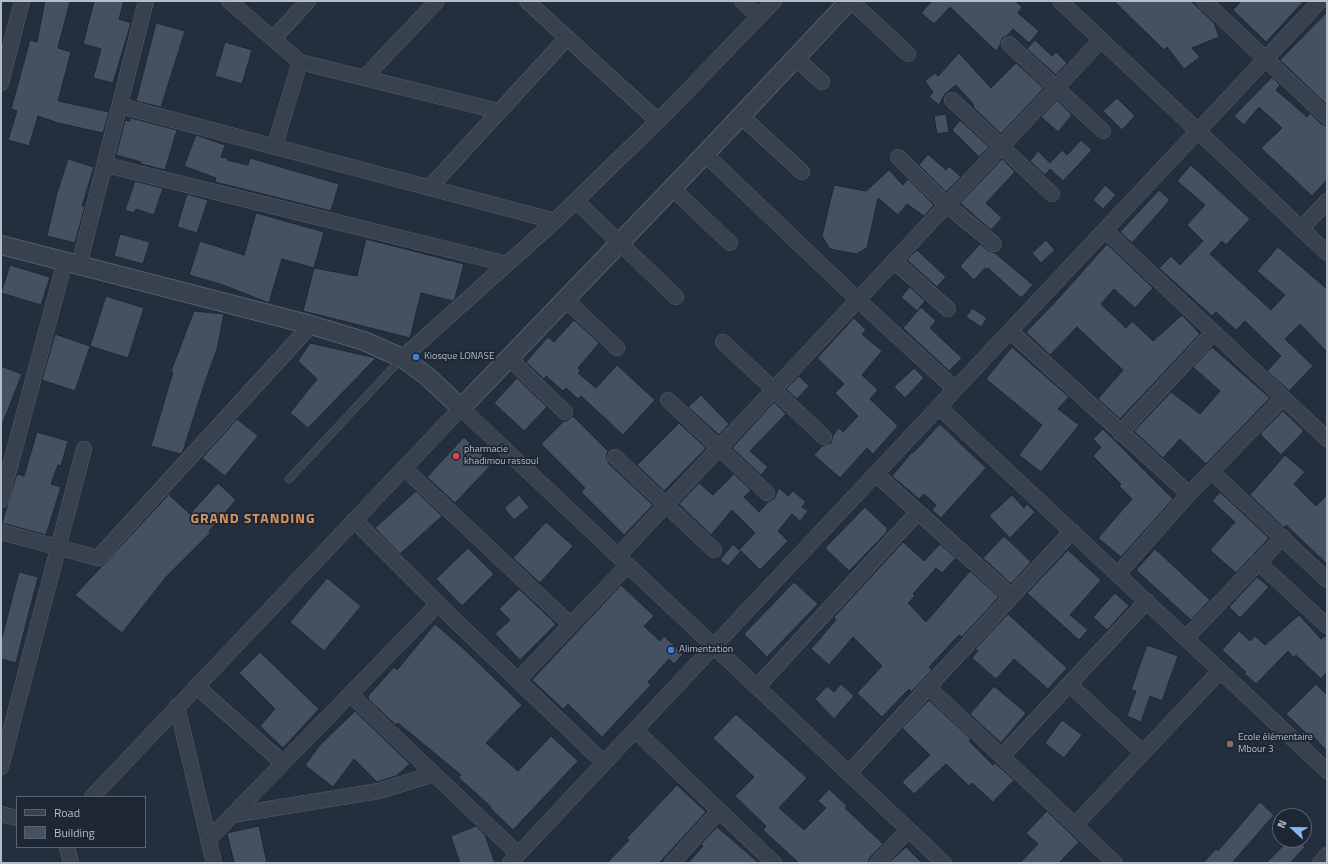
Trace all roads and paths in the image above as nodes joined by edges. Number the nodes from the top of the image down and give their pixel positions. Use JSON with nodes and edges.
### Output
{"nodes":[{"id":1,"x":22,"y":1,"type":"edge"},
{"id":2,"x":146,"y":1,"type":"edge"},
{"id":3,"x":229,"y":1,"type":"edge"},
{"id":4,"x":308,"y":1,"type":"edge"},
{"id":5,"x":437,"y":1,"type":"edge"},
{"id":6,"x":527,"y":1,"type":"edge"},
{"id":7,"x":742,"y":1,"type":"edge"},
{"id":8,"x":774,"y":1,"type":"edge"},
{"id":9,"x":850,"y":1,"type":"edge"},
{"id":10,"x":1060,"y":1,"type":"edge"},
{"id":11,"x":1204,"y":1,"type":"edge"},
{"id":12,"x":1320,"y":1,"type":"edge"},
{"id":13,"x":759,"y":17,"type":"junction"},
{"id":14,"x":273,"y":39,"type":"junction"},
{"id":15,"x":566,"y":39,"type":"junction"},
{"id":16,"x":1101,"y":40,"type":"junction"},
{"id":17,"x":1009,"y":44,"type":"dead end"},
{"id":18,"x":908,"y":54,"type":"dead end"},
{"id":19,"x":796,"y":58,"type":"junction"},
{"id":20,"x":1266,"y":59,"type":"junction"},
{"id":21,"x":300,"y":62,"type":"junction"},
{"id":22,"x":364,"y":78,"type":"junction"},
{"id":23,"x":822,"y":82,"type":"dead end"},
{"id":24,"x":1,"y":83,"type":"edge"},
{"id":25,"x":1056,"y":88,"type":"junction"},
{"id":26,"x":952,"y":100,"type":"dead end"},
{"id":27,"x":121,"y":106,"type":"junction"},
{"id":28,"x":498,"y":111,"type":"junction"},
{"id":29,"x":741,"y":116,"type":"junction"},
{"id":30,"x":1327,"y":117,"type":"edge"},
{"id":31,"x":658,"y":121,"type":"junction"},
{"id":32,"x":1103,"y":131,"type":"dead end"},
{"id":33,"x":1198,"y":131,"type":"junction"},
{"id":34,"x":275,"y":145,"type":"junction"},
{"id":35,"x":1002,"y":146,"type":"junction"},
{"id":36,"x":705,"y":154,"type":"junction"},
{"id":37,"x":898,"y":157,"type":"dead end"},
{"id":38,"x":106,"y":165,"type":"junction"},
{"id":39,"x":802,"y":172,"type":"dead end"},
{"id":40,"x":429,"y":188,"type":"junction"},
{"id":41,"x":672,"y":188,"type":"junction"},
{"id":42,"x":1052,"y":194,"type":"dead end"},
{"id":43,"x":576,"y":201,"type":"junction"},
{"id":44,"x":1327,"y":201,"type":"edge"},
{"id":45,"x":947,"y":205,"type":"junction"},
{"id":46,"x":555,"y":221,"type":"junction"},
{"id":47,"x":1301,"y":229,"type":"junction"},
{"id":48,"x":1105,"y":230,"type":"junction"},
{"id":49,"x":620,"y":243,"type":"junction"},
{"id":50,"x":730,"y":243,"type":"dead end"},
{"id":51,"x":994,"y":244,"type":"dead end"},
{"id":52,"x":1,"y":246,"type":"edge"},
{"id":53,"x":1327,"y":253,"type":"edge"},
{"id":54,"x":894,"y":261,"type":"junction"},
{"id":55,"x":72,"y":263,"type":"junction"},
{"id":56,"x":507,"y":264,"type":"junction"},
{"id":57,"x":676,"y":297,"type":"dead end"},
{"id":58,"x":565,"y":299,"type":"junction"},
{"id":59,"x":858,"y":300,"type":"junction"},
{"id":60,"x":948,"y":309,"type":"dead end"},
{"id":61,"x":311,"y":325,"type":"junction"},
{"id":62,"x":1010,"y":331,"type":"junction"},
{"id":63,"x":1213,"y":333,"type":"junction"},
{"id":64,"x":723,"y":342,"type":"dead end"},
{"id":65,"x":617,"y":348,"type":"dead end"},
{"id":66,"x":402,"y":358,"type":"junction"},
{"id":67,"x":509,"y":358,"type":"junction"},
{"id":68,"x":774,"y":390,"type":"junction"},
{"id":69,"x":955,"y":390,"type":"junction"},
{"id":70,"x":1282,"y":399,"type":"junction"},
{"id":71,"x":668,"y":400,"type":"dead end"},
{"id":72,"x":939,"y":406,"type":"junction"},
{"id":73,"x":461,"y":408,"type":"junction"},
{"id":74,"x":565,"y":412,"type":"dead end"},
{"id":75,"x":1120,"y":433,"type":"junction"},
{"id":76,"x":824,"y":438,"type":"dead end"},
{"id":77,"x":1327,"y":439,"type":"edge"},
{"id":78,"x":84,"y":449,"type":"dead end"},
{"id":79,"x":719,"y":449,"type":"junction"},
{"id":80,"x":615,"y":456,"type":"dead end"},
{"id":81,"x":404,"y":468,"type":"junction"},
{"id":82,"x":1212,"y":472,"type":"junction"},
{"id":83,"x":876,"y":474,"type":"junction"},
{"id":84,"x":289,"y":480,"type":"dead end"},
{"id":85,"x":767,"y":493,"type":"dead end"},
{"id":86,"x":1189,"y":494,"type":"junction"},
{"id":87,"x":1,"y":500,"type":"edge"},
{"id":88,"x":666,"y":505,"type":"junction"},
{"id":89,"x":918,"y":512,"type":"junction"},
{"id":90,"x":354,"y":520,"type":"junction"},
{"id":91,"x":1072,"y":531,"type":"junction"},
{"id":92,"x":1,"y":532,"type":"edge"},
{"id":93,"x":1283,"y":537,"type":"junction"},
{"id":94,"x":58,"y":548,"type":"junction"},
{"id":95,"x":714,"y":550,"type":"dead end"},
{"id":96,"x":623,"y":561,"type":"junction"},
{"id":97,"x":1258,"y":562,"type":"junction"},
{"id":98,"x":1118,"y":574,"type":"junction"},
{"id":99,"x":1327,"y":580,"type":"edge"},
{"id":100,"x":1012,"y":596,"type":"junction"},
{"id":101,"x":1147,"y":601,"type":"junction"},
{"id":102,"x":438,"y":604,"type":"junction"},
{"id":103,"x":1324,"y":617,"type":"edge"},
{"id":104,"x":571,"y":625,"type":"junction"},
{"id":105,"x":1186,"y":638,"type":"junction"},
{"id":106,"x":714,"y":646,"type":"junction"},
{"id":107,"x":1220,"y":671,"type":"junction"},
{"id":108,"x":518,"y":680,"type":"junction"},
{"id":109,"x":1069,"y":684,"type":"junction"},
{"id":110,"x":196,"y":686,"type":"junction"},
{"id":111,"x":757,"y":687,"type":"junction"},
{"id":112,"x":928,"y":687,"type":"junction"},
{"id":113,"x":351,"y":695,"type":"junction"},
{"id":114,"x":177,"y":706,"type":"junction"},
{"id":115,"x":635,"y":730,"type":"junction"},
{"id":116,"x":1143,"y":753,"type":"junction"},
{"id":117,"x":1002,"y":756,"type":"junction"},
{"id":118,"x":283,"y":763,"type":"junction"},
{"id":119,"x":604,"y":763,"type":"junction"},
{"id":120,"x":1,"y":766,"type":"edge"},
{"id":121,"x":1327,"y":771,"type":"edge"},
{"id":122,"x":849,"y":773,"type":"junction"},
{"id":123,"x":434,"y":774,"type":"junction"},
{"id":124,"x":93,"y":796,"type":"edge"},
{"id":125,"x":719,"y":811,"type":"junction"},
{"id":126,"x":1,"y":814,"type":"edge"},
{"id":127,"x":232,"y":815,"type":"junction"},
{"id":128,"x":16,"y":818,"type":"edge"},
{"id":129,"x":1075,"y":825,"type":"junction"},
{"id":130,"x":908,"y":830,"type":"junction"},
{"id":131,"x":208,"y":840,"type":"junction"},
{"id":132,"x":67,"y":848,"type":"edge"},
{"id":133,"x":1327,"y":855,"type":"edge"},
{"id":134,"x":514,"y":859,"type":"edge"},
{"id":135,"x":71,"y":863,"type":"edge"},
{"id":136,"x":214,"y":863,"type":"edge"},
{"id":137,"x":672,"y":863,"type":"edge"},
{"id":138,"x":774,"y":863,"type":"edge"},
{"id":139,"x":877,"y":863,"type":"edge"},
{"id":140,"x":944,"y":863,"type":"edge"},
{"id":141,"x":1116,"y":863,"type":"edge"},
{"id":142,"x":1320,"y":863,"type":"edge"}],
"edges":[{"from":1,"to":24,"type":"street"},
{"from":2,"to":27,"type":"street"},
{"from":3,"to":14,"type":"street"},
{"from":4,"to":14,"type":"street"},
{"from":5,"to":22,"type":"street"},
{"from":6,"to":15,"type":"street"},
{"from":7,"to":13,"type":"street"},
{"from":8,"to":13,"type":"street"},
{"from":9,"to":18,"type":"street"},
{"from":9,"to":19,"type":"street"},
{"from":10,"to":16,"type":"street"},
{"from":11,"to":20,"type":"street"},
{"from":12,"to":20,"type":"street"},
{"from":13,"to":31,"type":"street"},
{"from":14,"to":21,"type":"street"},
{"from":15,"to":28,"type":"street"},
{"from":15,"to":31,"type":"street"},
{"from":16,"to":25,"type":"street"},
{"from":16,"to":33,"type":"street"},
{"from":17,"to":25,"type":"street"},
{"from":19,"to":23,"type":"street"},
{"from":19,"to":29,"type":"street"},
{"from":20,"to":30,"type":"street"},
{"from":20,"to":33,"type":"street"},
{"from":21,"to":22,"type":"street"},
{"from":21,"to":34,"type":"street"},
{"from":22,"to":28,"type":"street"},
{"from":25,"to":32,"type":"street"},
{"from":25,"to":35,"type":"street"},
{"from":26,"to":35,"type":"street"},
{"from":27,"to":34,"type":"street"},
{"from":27,"to":38,"type":"street"},
{"from":28,"to":40,"type":"street"},
{"from":29,"to":36,"type":"street"},
{"from":29,"to":39,"type":"street"},
{"from":31,"to":43,"type":"street"},
{"from":33,"to":47,"type":"street"},
{"from":33,"to":48,"type":"street"},
{"from":34,"to":40,"type":"street"},
{"from":35,"to":42,"type":"street"},
{"from":35,"to":45,"type":"street"},
{"from":36,"to":41,"type":"street"},
{"from":36,"to":59,"type":"street"},
{"from":37,"to":45,"type":"street"},
{"from":38,"to":55,"type":"street"},
{"from":38,"to":56,"type":"street"},
{"from":40,"to":46,"type":"street"},
{"from":41,"to":49,"type":"street"},
{"from":41,"to":50,"type":"street"},
{"from":43,"to":46,"type":"street"},
{"from":43,"to":49,"type":"street"},
{"from":44,"to":47,"type":"street"},
{"from":45,"to":51,"type":"street"},
{"from":45,"to":54,"type":"street"},
{"from":46,"to":56,"type":"street"},
{"from":47,"to":53,"type":"street"},
{"from":48,"to":62,"type":"street"},
{"from":48,"to":63,"type":"street"},
{"from":49,"to":57,"type":"street"},
{"from":49,"to":58,"type":"street"},
{"from":52,"to":55,"type":"street"},
{"from":54,"to":59,"type":"street"},
{"from":54,"to":60,"type":"street"},
{"from":55,"to":61,"type":"street"},
{"from":55,"to":87,"type":"street"},
{"from":56,"to":66,"type":"street"},
{"from":58,"to":65,"type":"street"},
{"from":58,"to":67,"type":"street"},
{"from":59,"to":68,"type":"street"},
{"from":59,"to":69,"type":"street"},
{"from":61,"to":66,"type":"street"},
{"from":61,"to":94,"type":"street"},
{"from":62,"to":69,"type":"street"},
{"from":62,"to":75,"type":"street"},
{"from":63,"to":70,"type":"street"},
{"from":63,"to":75,"type":"street"},
{"from":64,"to":68,"type":"street"},
{"from":66,"to":73,"type":"street"},
{"from":66,"to":84,"type":"lane"},
{"from":67,"to":73,"type":"street"},
{"from":67,"to":74,"type":"street"},
{"from":68,"to":76,"type":"street"},
{"from":68,"to":79,"type":"street"},
{"from":69,"to":72,"type":"street"},
{"from":70,"to":77,"type":"street"},
{"from":70,"to":82,"type":"street"},
{"from":71,"to":79,"type":"street"},
{"from":72,"to":83,"type":"street"},
{"from":72,"to":91,"type":"street"},
{"from":73,"to":81,"type":"street"},
{"from":73,"to":96,"type":"street"},
{"from":75,"to":86,"type":"street"},
{"from":78,"to":94,"type":"street"},
{"from":79,"to":85,"type":"street"},
{"from":79,"to":88,"type":"street"},
{"from":80,"to":88,"type":"street"},
{"from":81,"to":90,"type":"street"},
{"from":81,"to":104,"type":"street"},
{"from":82,"to":86,"type":"street"},
{"from":82,"to":93,"type":"street"},
{"from":83,"to":89,"type":"street"},
{"from":83,"to":106,"type":"street"},
{"from":86,"to":98,"type":"street"},
{"from":88,"to":95,"type":"street"},
{"from":88,"to":96,"type":"street"},
{"from":89,"to":100,"type":"street"},
{"from":89,"to":111,"type":"street"},
{"from":90,"to":102,"type":"street"},
{"from":90,"to":110,"type":"street"},
{"from":91,"to":98,"type":"street"},
{"from":91,"to":100,"type":"street"},
{"from":92,"to":94,"type":"street"},
{"from":93,"to":97,"type":"street"},
{"from":93,"to":99,"type":"street"},
{"from":94,"to":120,"type":"street"},
{"from":96,"to":104,"type":"street"},
{"from":96,"to":106,"type":"street"},
{"from":97,"to":103,"type":"street"},
{"from":97,"to":105,"type":"street"},
{"from":98,"to":101,"type":"street"},
{"from":100,"to":112,"type":"street"},
{"from":101,"to":105,"type":"street"},
{"from":101,"to":109,"type":"street"},
{"from":102,"to":108,"type":"street"},
{"from":102,"to":113,"type":"street"},
{"from":104,"to":108,"type":"street"},
{"from":105,"to":107,"type":"street"},
{"from":106,"to":111,"type":"street"},
{"from":106,"to":115,"type":"street"},
{"from":107,"to":116,"type":"street"},
{"from":107,"to":121,"type":"street"},
{"from":108,"to":119,"type":"street"},
{"from":109,"to":116,"type":"street"},
{"from":109,"to":117,"type":"street"},
{"from":110,"to":114,"type":"street"},
{"from":110,"to":118,"type":"street"},
{"from":111,"to":122,"type":"street"},
{"from":112,"to":117,"type":"street"},
{"from":112,"to":122,"type":"street"},
{"from":113,"to":118,"type":"street"},
{"from":113,"to":123,"type":"street"},
{"from":114,"to":124,"type":"street"},
{"from":114,"to":131,"type":"street"},
{"from":115,"to":119,"type":"street"},
{"from":115,"to":125,"type":"street"},
{"from":116,"to":129,"type":"street"},
{"from":117,"to":129,"type":"street"},
{"from":118,"to":127,"type":"street"},
{"from":119,"to":134,"type":"street"},
{"from":122,"to":130,"type":"street"},
{"from":123,"to":127,"type":"street"},
{"from":123,"to":134,"type":"street"},
{"from":125,"to":137,"type":"street"},
{"from":125,"to":138,"type":"street"},
{"from":126,"to":128,"type":"street"},
{"from":127,"to":131,"type":"street"},
{"from":129,"to":141,"type":"street"},
{"from":130,"to":139,"type":"street"},
{"from":130,"to":140,"type":"street"},
{"from":131,"to":136,"type":"street"},
{"from":132,"to":135,"type":"street"},
{"from":133,"to":142,"type":"street"}]}
